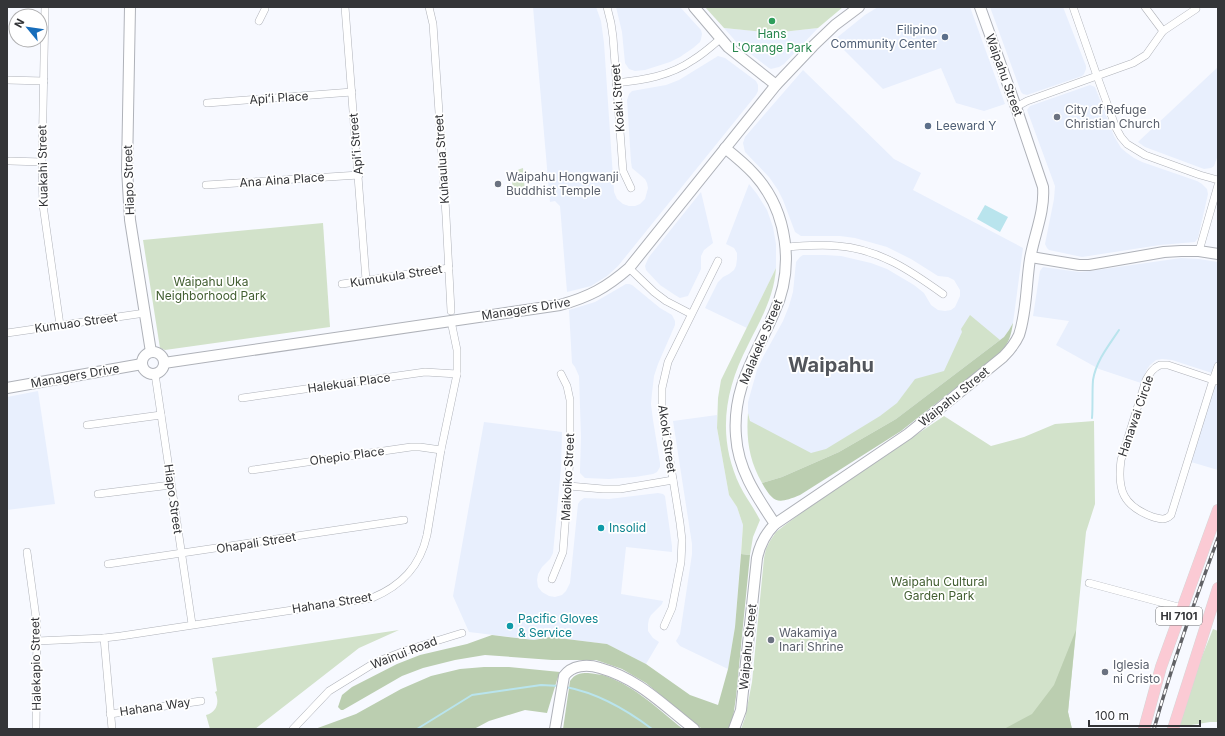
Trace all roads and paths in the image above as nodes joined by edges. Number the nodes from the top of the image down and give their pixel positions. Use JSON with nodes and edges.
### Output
{"nodes":[{"id":1,"x":45,"y":7,"type":"edge"},
{"id":2,"x":130,"y":7,"type":"edge"},
{"id":3,"x":265,"y":7,"type":"edge"},
{"id":4,"x":345,"y":7,"type":"edge"},
{"id":5,"x":429,"y":7,"type":"edge"},
{"id":6,"x":607,"y":7,"type":"edge"},
{"id":7,"x":694,"y":7,"type":"edge"},
{"id":8,"x":859,"y":7,"type":"edge"},
{"id":9,"x":980,"y":7,"type":"edge"},
{"id":10,"x":1073,"y":7,"type":"edge"},
{"id":11,"x":1145,"y":7,"type":"edge"},
{"id":12,"x":1196,"y":9,"type":"dead end"},
{"id":13,"x":259,"y":21,"type":"dead end"},
{"id":14,"x":1163,"y":31,"type":"junction"},
{"id":15,"x":720,"y":39,"type":"junction"},
{"id":16,"x":1097,"y":76,"type":"junction"},
{"id":17,"x":7,"y":80,"type":"edge"},
{"id":18,"x":44,"y":81,"type":"junction"},
{"id":19,"x":616,"y":83,"type":"junction"},
{"id":20,"x":776,"y":85,"type":"junction"},
{"id":21,"x":352,"y":92,"type":"junction"},
{"id":22,"x":207,"y":103,"type":"dead end"},
{"id":23,"x":1016,"y":107,"type":"junction"},
{"id":24,"x":725,"y":148,"type":"junction"},
{"id":25,"x":10,"y":161,"type":"dead end"},
{"id":26,"x":42,"y":162,"type":"junction"},
{"id":27,"x":358,"y":175,"type":"junction"},
{"id":28,"x":1218,"y":180,"type":"edge"},
{"id":29,"x":206,"y":185,"type":"dead end"},
{"id":30,"x":1218,"y":185,"type":"edge"},
{"id":31,"x":631,"y":188,"type":"dead end"},
{"id":32,"x":786,"y":247,"type":"junction"},
{"id":33,"x":1199,"y":251,"type":"junction"},
{"id":34,"x":1218,"y":254,"type":"edge"},
{"id":35,"x":1030,"y":257,"type":"junction"},
{"id":36,"x":718,"y":261,"type":"dead end"},
{"id":37,"x":449,"y":268,"type":"junction"},
{"id":38,"x":628,"y":268,"type":"junction"},
{"id":39,"x":366,"y":280,"type":"junction"},
{"id":40,"x":342,"y":284,"type":"dead end"},
{"id":41,"x":943,"y":294,"type":"dead end"},
{"id":42,"x":145,"y":313,"type":"junction"},
{"id":43,"x":691,"y":314,"type":"junction"},
{"id":44,"x":451,"y":316,"type":"junction"},
{"id":45,"x":60,"y":325,"type":"junction"},
{"id":46,"x":7,"y":333,"type":"edge"},
{"id":47,"x":151,"y":352,"type":"junction"},
{"id":48,"x":164,"y":363,"type":"junction"},
{"id":49,"x":142,"y":364,"type":"junction"},
{"id":50,"x":1218,"y":366,"type":"edge"},
{"id":51,"x":155,"y":374,"type":"junction"},
{"id":52,"x":457,"y":374,"type":"junction"},
{"id":53,"x":561,"y":374,"type":"dead end"},
{"id":54,"x":1216,"y":380,"type":"edge"},
{"id":55,"x":7,"y":388,"type":"edge"},
{"id":56,"x":242,"y":398,"type":"dead end"},
{"id":57,"x":161,"y":415,"type":"junction"},
{"id":58,"x":87,"y":425,"type":"dead end"},
{"id":59,"x":442,"y":450,"type":"junction"},
{"id":60,"x":252,"y":470,"type":"dead end"},
{"id":61,"x":673,"y":480,"type":"junction"},
{"id":62,"x":171,"y":485,"type":"junction"},
{"id":63,"x":569,"y":486,"type":"junction"},
{"id":64,"x":98,"y":494,"type":"dead end"},
{"id":65,"x":1218,"y":510,"type":"edge"},
{"id":66,"x":404,"y":520,"type":"dead end"},
{"id":67,"x":775,"y":524,"type":"junction"},
{"id":68,"x":28,"y":552,"type":"dead end"},
{"id":69,"x":181,"y":554,"type":"junction"},
{"id":70,"x":108,"y":564,"type":"dead end"},
{"id":71,"x":552,"y":579,"type":"dead end"},
{"id":72,"x":1089,"y":583,"type":"dead end"},
{"id":73,"x":1218,"y":588,"type":"edge"},
{"id":74,"x":1182,"y":608,"type":"junction"},
{"id":75,"x":192,"y":624,"type":"junction"},
{"id":76,"x":664,"y":626,"type":"dead end"},
{"id":77,"x":462,"y":633,"type":"dead end"},
{"id":78,"x":104,"y":638,"type":"junction"},
{"id":79,"x":37,"y":641,"type":"junction"},
{"id":80,"x":201,"y":701,"type":"dead end"},
{"id":81,"x":110,"y":714,"type":"junction"},
{"id":82,"x":1144,"y":726,"type":"edge"},
{"id":83,"x":1173,"y":727,"type":"edge"},
{"id":84,"x":294,"y":728,"type":"edge"},
{"id":85,"x":36,"y":729,"type":"edge"},
{"id":86,"x":112,"y":729,"type":"edge"},
{"id":87,"x":555,"y":729,"type":"edge"},
{"id":88,"x":694,"y":729,"type":"edge"},
{"id":89,"x":734,"y":729,"type":"edge"}],
"edges":[{"from":1,"to":18,"type":"street","name":"Kuakahi Street"},
{"from":2,"to":42,"type":"street","name":"Hiapo Street"},
{"from":3,"to":13,"type":"street"},
{"from":4,"to":21,"type":"street","name":"Apiʻi Street"},
{"from":5,"to":37,"type":"street","name":"Kuhaulua Street"},
{"from":6,"to":19,"type":"street","name":"Koaki Street"},
{"from":7,"to":15,"type":"street"},
{"from":8,"to":20,"type":"street","name":"Managers Drive"},
{"from":9,"to":23,"type":"street","name":"Waipahu Street"},
{"from":10,"to":16,"type":"street"},
{"from":11,"to":14,"type":"street"},
{"from":12,"to":14,"type":"street"},
{"from":14,"to":16,"type":"street"},
{"from":15,"to":19,"type":"street"},
{"from":15,"to":20,"type":"street"},
{"from":16,"to":23,"type":"street"},
{"from":16,"to":28,"type":"street"},
{"from":17,"to":18,"type":"street"},
{"from":18,"to":26,"type":"street","name":"Kuakahi Street"},
{"from":19,"to":31,"type":"street","name":"Koaki Street"},
{"from":20,"to":24,"type":"street","name":"Managers Drive"},
{"from":21,"to":22,"type":"street","name":"Apiʻi Place"},
{"from":21,"to":27,"type":"street","name":"Apiʻi Street"},
{"from":23,"to":35,"type":"street","name":"Waipahu Street"},
{"from":24,"to":32,"type":"street","name":"Malakeke Street"},
{"from":24,"to":38,"type":"street","name":"Managers Drive"},
{"from":25,"to":26,"type":"street"},
{"from":26,"to":45,"type":"street","name":"Kuakahi Street"},
{"from":27,"to":29,"type":"street","name":"Ana Aina Place"},
{"from":27,"to":39,"type":"street","name":"Apiʻi Street"},
{"from":30,"to":33,"type":"street"},
{"from":32,"to":41,"type":"street"},
{"from":32,"to":67,"type":"street","name":"Malakeke Street"},
{"from":33,"to":34,"type":"street"},
{"from":33,"to":35,"type":"street"},
{"from":35,"to":67,"type":"street","name":"Waipahu Street"},
{"from":36,"to":43,"type":"street","name":"Akoki Street"},
{"from":37,"to":39,"type":"street","name":"Kumukula Street"},
{"from":37,"to":44,"type":"street","name":"Kuhaulua Street"},
{"from":38,"to":43,"type":"street"},
{"from":38,"to":44,"type":"street","name":"Managers Drive"},
{"from":39,"to":40,"type":"street","name":"Kumukula Street"},
{"from":42,"to":45,"type":"street","name":"Kumuao Street"},
{"from":42,"to":47,"type":"street","name":"Hiapo Street"},
{"from":43,"to":61,"type":"street","name":"Akoki Street"},
{"from":44,"to":48,"type":"street","name":"Managers Drive"},
{"from":44,"to":52,"type":"street","name":"Hahana Street"},
{"from":45,"to":46,"type":"street","name":"Kumuao Street"},
{"from":47,"to":48,"type":"street"},
{"from":47,"to":49,"type":"street"},
{"from":48,"to":51,"type":"street"},
{"from":49,"to":51,"type":"street"},
{"from":49,"to":55,"type":"street","name":"Managers Drive"},
{"from":50,"to":54,"type":"street","name":"Hanawai Circle"},
{"from":51,"to":57,"type":"street","name":"Hiapo Street"},
{"from":52,"to":56,"type":"street","name":"Halekuai Place"},
{"from":52,"to":59,"type":"street","name":"Hahana Street"},
{"from":53,"to":63,"type":"street","name":"Maikoiko Street"},
{"from":54,"to":54,"type":"street","name":"Hanawai Circle"},
{"from":57,"to":58,"type":"street"},
{"from":57,"to":62,"type":"street","name":"Hiapo Street"},
{"from":59,"to":60,"type":"street","name":"Ohepio Place"},
{"from":59,"to":75,"type":"street","name":"Hahana Street"},
{"from":61,"to":63,"type":"street"},
{"from":61,"to":76,"type":"street","name":"Akoki Street"},
{"from":62,"to":64,"type":"street"},
{"from":62,"to":69,"type":"street","name":"Hiapo Street"},
{"from":63,"to":71,"type":"street","name":"Maikoiko Street"},
{"from":65,"to":74,"type":"main road","number":"HI 7101"},
{"from":66,"to":69,"type":"street","name":"Ohapali Street"},
{"from":67,"to":89,"type":"street","name":"Waipahu Street"},
{"from":68,"to":79,"type":"street","name":"Halekapio Street"},
{"from":69,"to":70,"type":"street","name":"Ohapali Street"},
{"from":69,"to":75,"type":"street","name":"Hiapo Street"},
{"from":72,"to":74,"type":"street"},
{"from":73,"to":83,"type":"main road","number":"HI 7101"},
{"from":74,"to":82,"type":"main road","number":"HI 7101"},
{"from":75,"to":78,"type":"street","name":"Hahana Street"},
{"from":77,"to":84,"type":"street","name":"Wainui Road"},
{"from":78,"to":79,"type":"street","name":"Hahana Street"},
{"from":78,"to":81,"type":"street"},
{"from":79,"to":85,"type":"street","name":"Halekapio Street"},
{"from":80,"to":81,"type":"street","name":"Hahana Way"},
{"from":81,"to":86,"type":"street"},
{"from":87,"to":88,"type":"street"}]}
